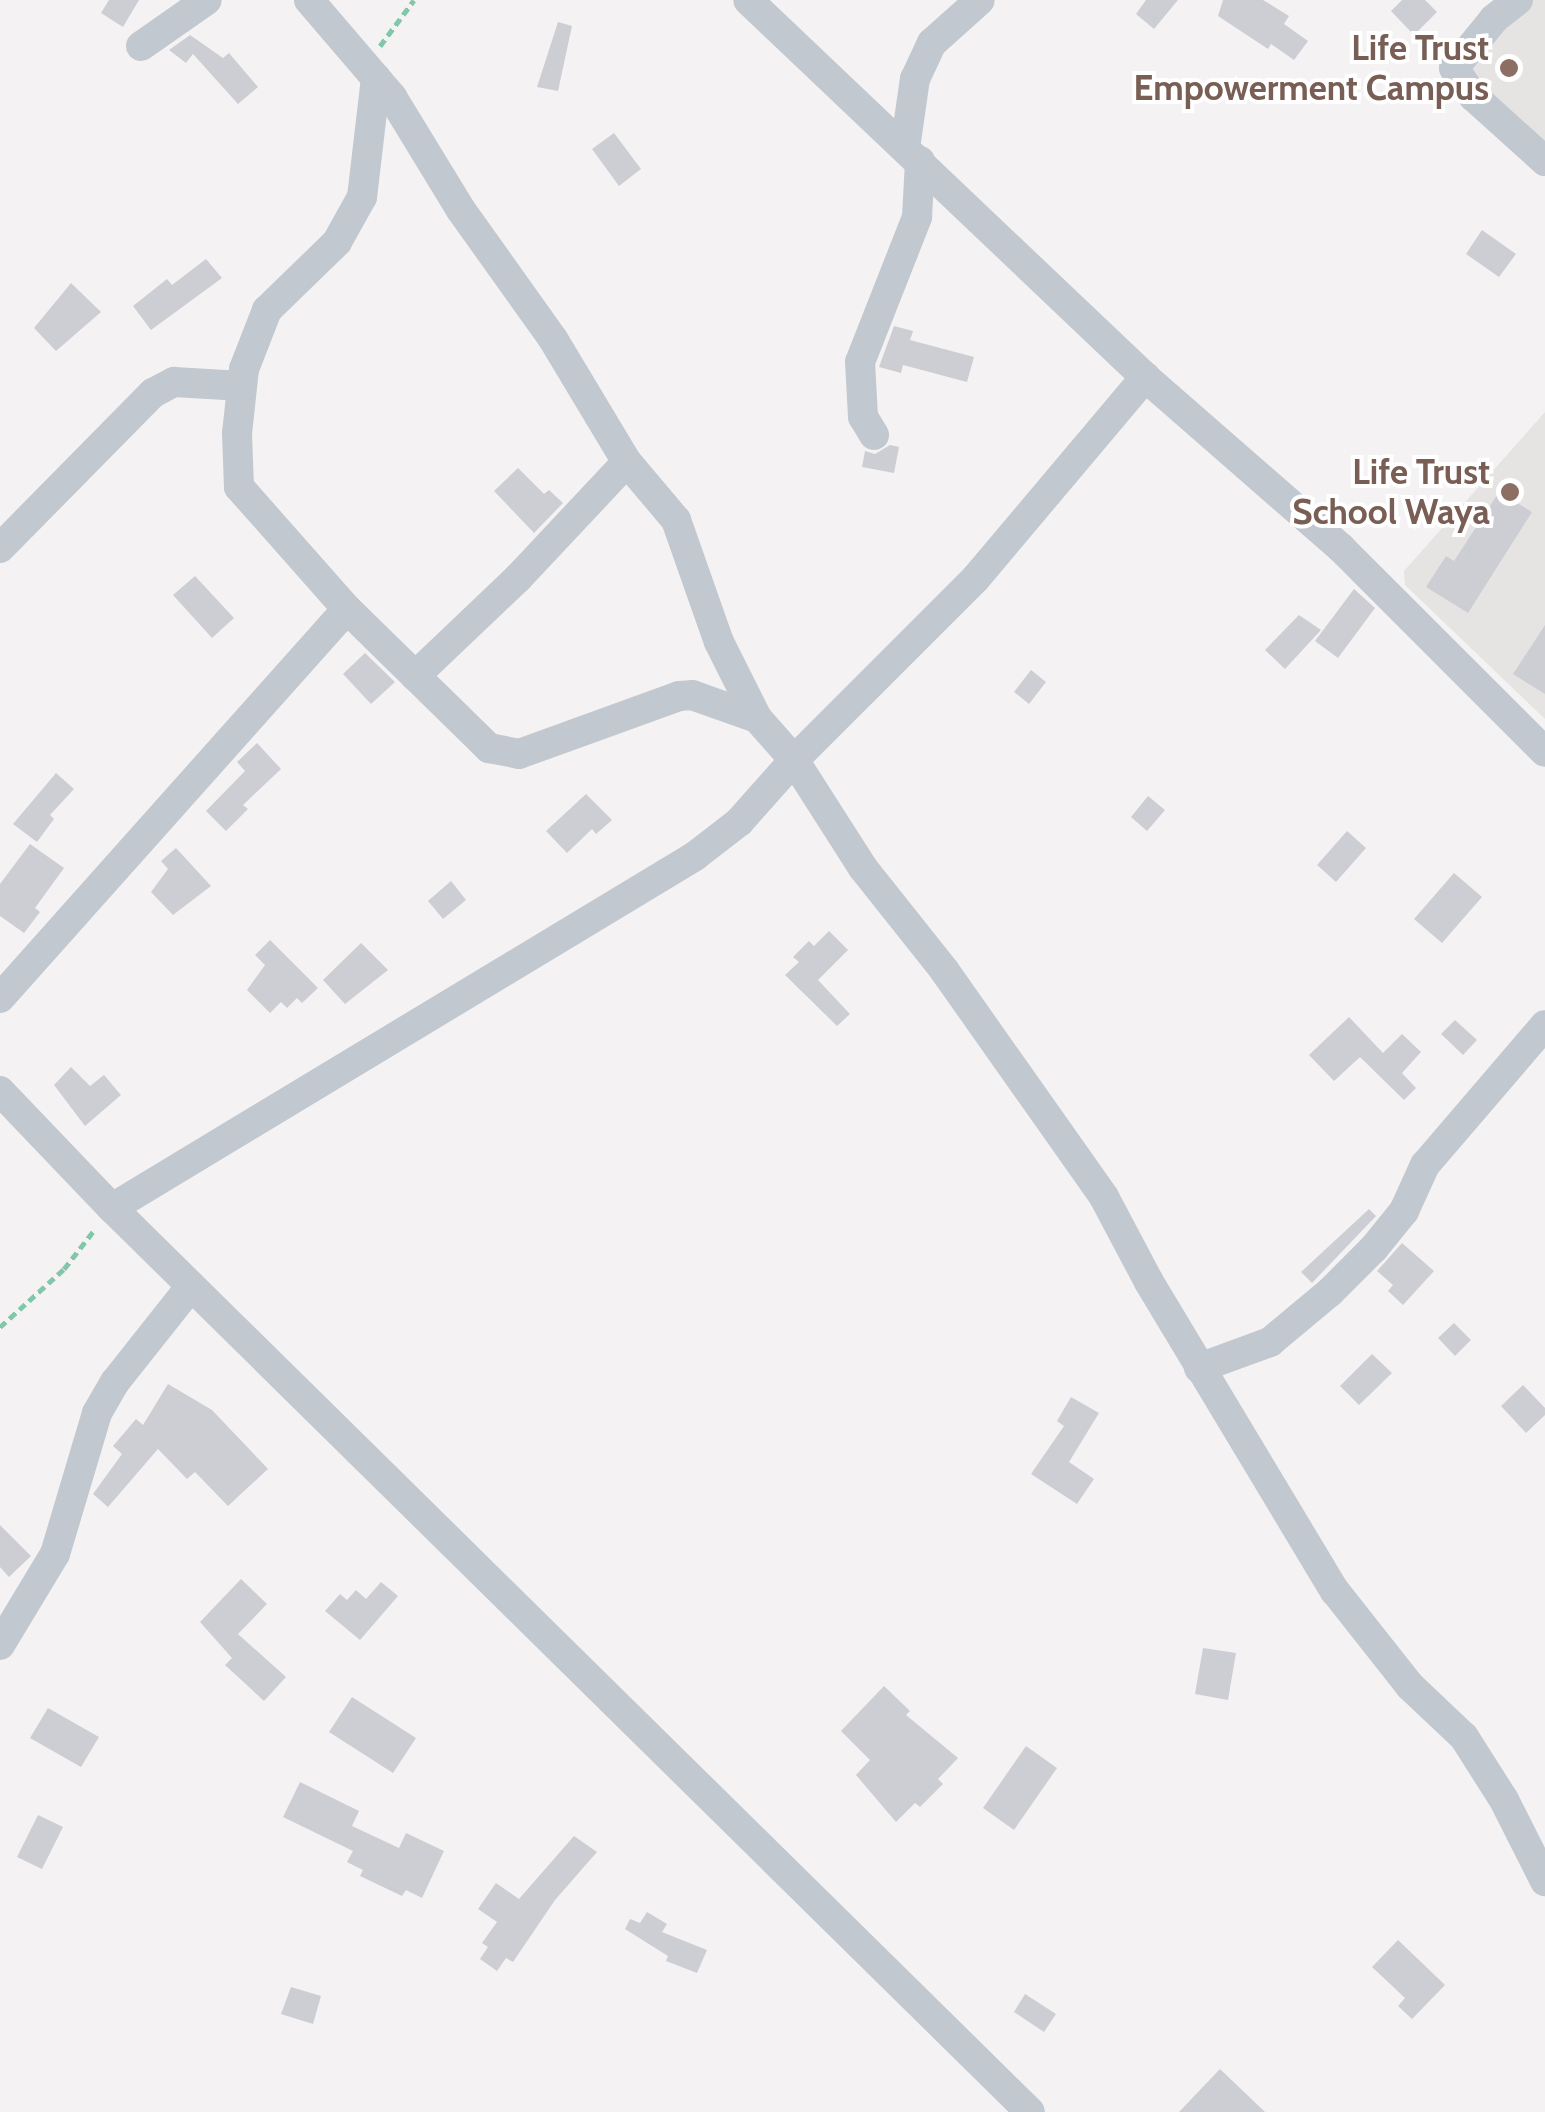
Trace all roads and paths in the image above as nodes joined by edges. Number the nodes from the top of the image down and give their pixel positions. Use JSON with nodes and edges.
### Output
{"nodes":[{"id":1,"x":207,"y":0,"type":"edge"},
{"id":2,"x":309,"y":0,"type":"edge"},
{"id":3,"x":414,"y":0,"type":"edge"},
{"id":4,"x":748,"y":0,"type":"edge"},
{"id":5,"x":980,"y":0,"type":"edge"},
{"id":6,"x":1518,"y":0,"type":"edge"},
{"id":7,"x":141,"y":46,"type":"dead end"},
{"id":8,"x":370,"y":72,"type":"junction"},
{"id":9,"x":912,"y":154,"type":"junction"},
{"id":10,"x":1545,"y":161,"type":"edge"},
{"id":11,"x":1145,"y":377,"type":"junction"},
{"id":12,"x":242,"y":386,"type":"junction"},
{"id":13,"x":874,"y":435,"type":"dead end"},
{"id":14,"x":627,"y":462,"type":"junction"},
{"id":15,"x":0,"y":548,"type":"edge"},
{"id":16,"x":347,"y":608,"type":"junction"},
{"id":17,"x":415,"y":676,"type":"junction"},
{"id":18,"x":757,"y":718,"type":"junction"},
{"id":19,"x":1545,"y":752,"type":"edge"},
{"id":20,"x":794,"y":760,"type":"junction"},
{"id":21,"x":0,"y":998,"type":"edge"},
{"id":22,"x":1545,"y":1026,"type":"edge"},
{"id":23,"x":0,"y":1091,"type":"edge"},
{"id":24,"x":112,"y":1208,"type":"junction"},
{"id":25,"x":192,"y":1286,"type":"junction"},
{"id":26,"x":0,"y":1326,"type":"edge"},
{"id":27,"x":1199,"y":1368,"type":"junction"},
{"id":28,"x":0,"y":1645,"type":"edge"},
{"id":29,"x":1545,"y":1881,"type":"edge"},
{"id":30,"x":1030,"y":2112,"type":"edge"}],
"edges":[{"from":1,"to":7,"type":"street"},
{"from":2,"to":8,"type":"street"},
{"from":3,"to":8,"type":"path"},
{"from":4,"to":9,"type":"street"},
{"from":5,"to":9,"type":"street"},
{"from":6,"to":10,"type":"street"},
{"from":8,"to":12,"type":"street"},
{"from":8,"to":14,"type":"street"},
{"from":9,"to":11,"type":"street"},
{"from":9,"to":13,"type":"street"},
{"from":11,"to":19,"type":"street"},
{"from":11,"to":20,"type":"street"},
{"from":12,"to":15,"type":"street"},
{"from":12,"to":16,"type":"street"},
{"from":14,"to":17,"type":"street"},
{"from":14,"to":18,"type":"street"},
{"from":16,"to":17,"type":"street"},
{"from":16,"to":21,"type":"street"},
{"from":17,"to":18,"type":"street"},
{"from":18,"to":20,"type":"street"},
{"from":20,"to":24,"type":"street"},
{"from":20,"to":27,"type":"street"},
{"from":22,"to":27,"type":"street"},
{"from":23,"to":24,"type":"street"},
{"from":24,"to":25,"type":"street"},
{"from":24,"to":26,"type":"path"},
{"from":25,"to":28,"type":"street"},
{"from":25,"to":30,"type":"street"},
{"from":27,"to":29,"type":"street"}]}
